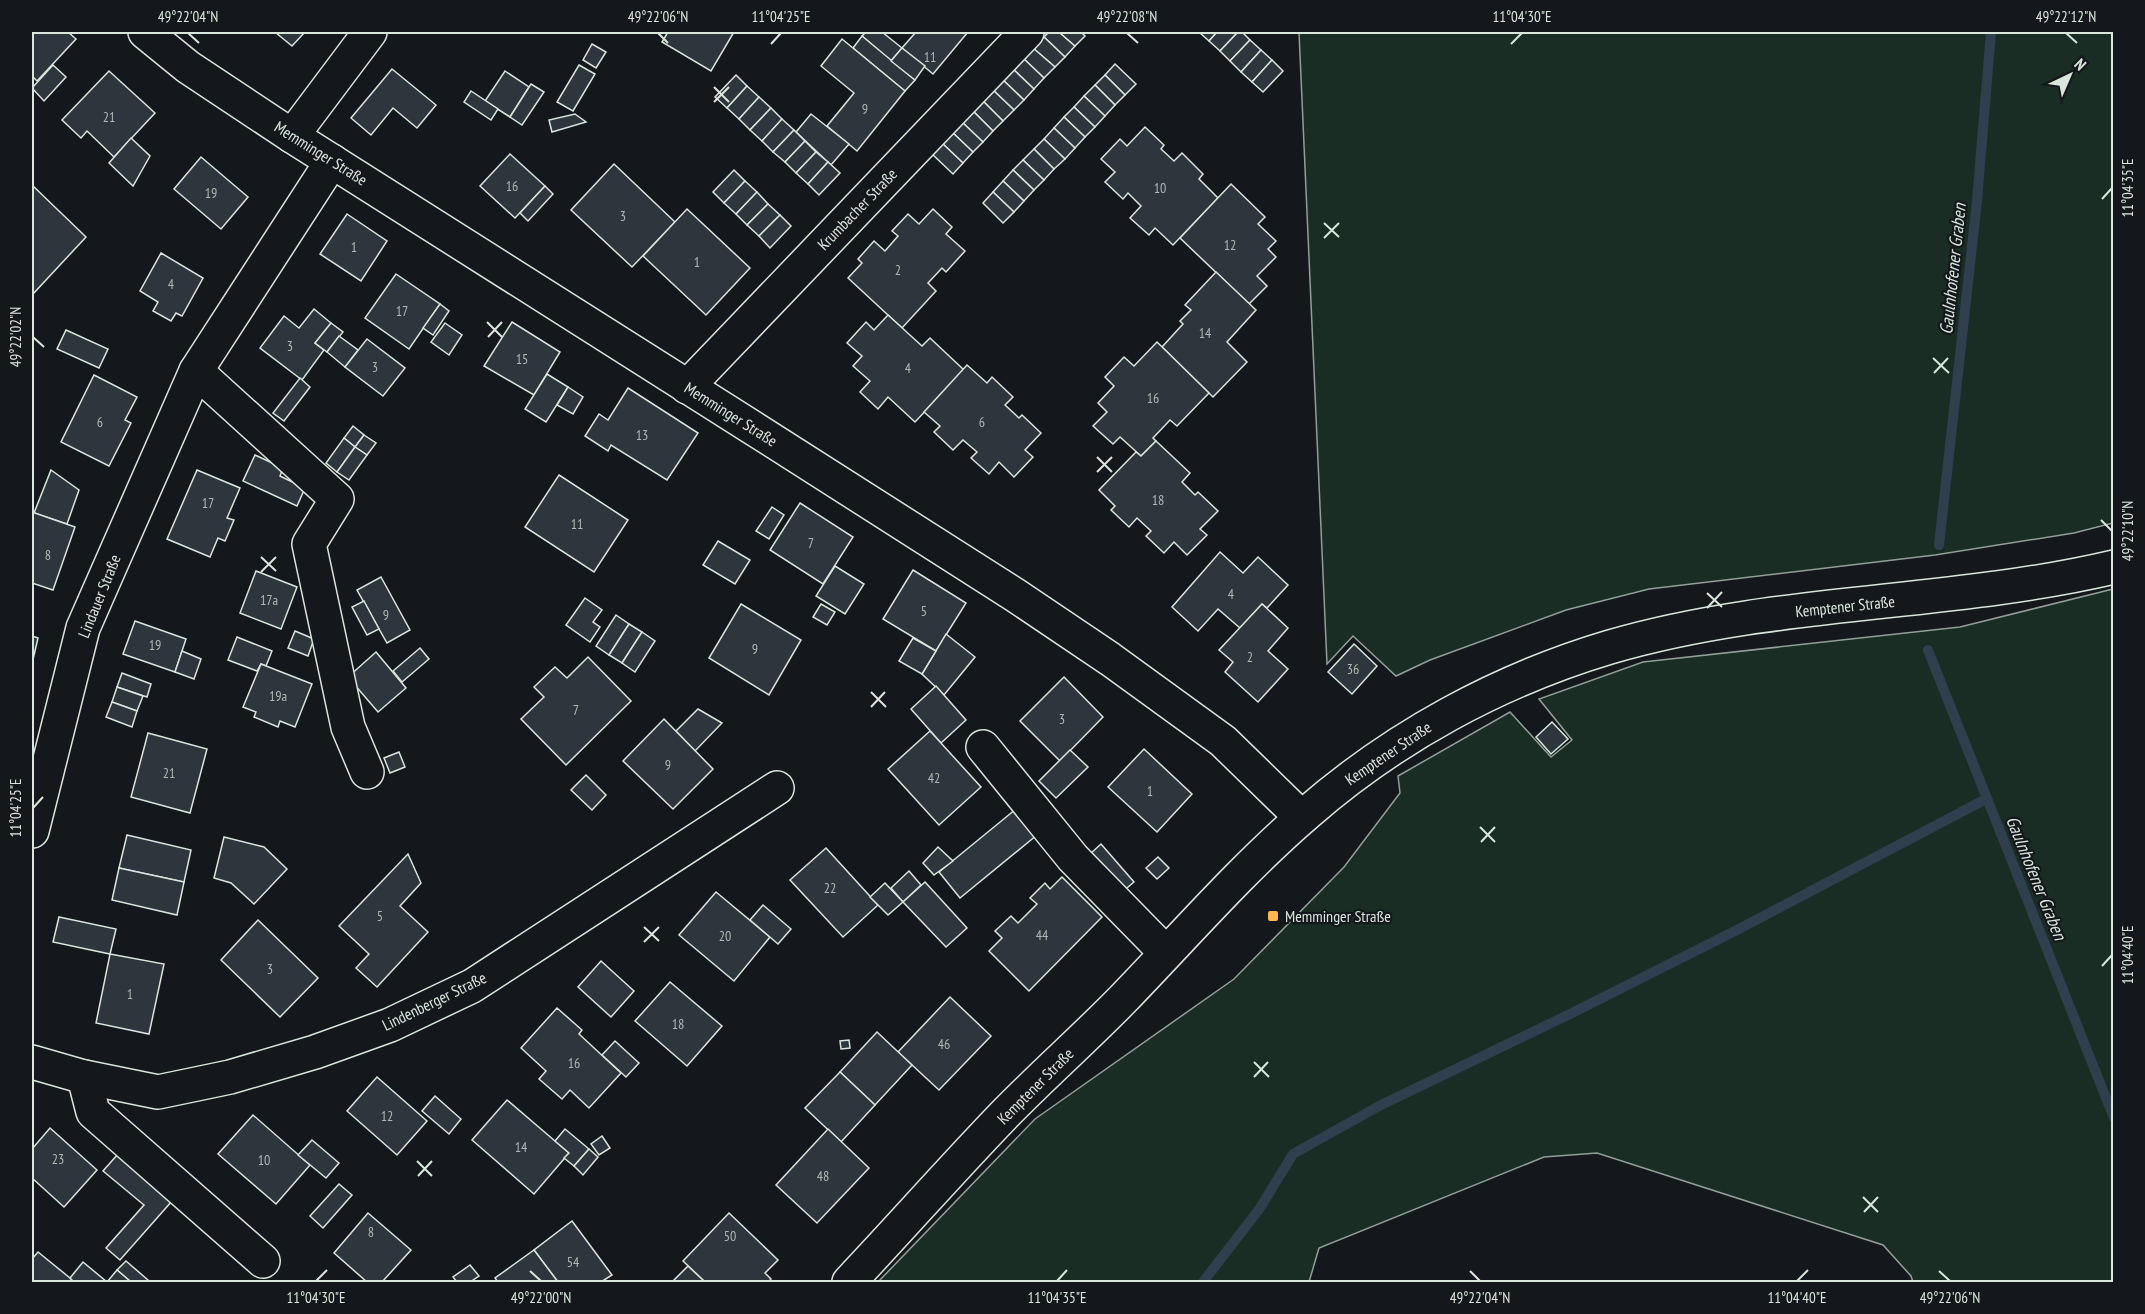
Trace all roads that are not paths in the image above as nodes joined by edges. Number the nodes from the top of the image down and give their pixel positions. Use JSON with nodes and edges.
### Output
{"nodes":[{"id":1,"x":145,"y":32,"type":"edge"},
{"id":2,"x":369,"y":32,"type":"edge"},
{"id":3,"x":1027,"y":32,"type":"edge"},
{"id":4,"x":292,"y":136,"type":"junction"},
{"id":5,"x":332,"y":161,"type":"junction"},
{"id":6,"x":196,"y":371,"type":"junction"},
{"id":7,"x":687,"y":387,"type":"junction"},
{"id":8,"x":2114,"y":567,"type":"edge"},
{"id":9,"x":983,"y":747,"type":"dead end"},
{"id":10,"x":367,"y":772,"type":"dead end"},
{"id":11,"x":777,"y":788,"type":"dead end"},
{"id":12,"x":1301,"y":818,"type":"junction"},
{"id":13,"x":32,"y":831,"type":"edge"},
{"id":14,"x":1166,"y":953,"type":"junction"},
{"id":15,"x":32,"y":1062,"type":"edge"},
{"id":16,"x":84,"y":1077,"type":"junction"},
{"id":17,"x":262,"y":1261,"type":"dead end"},
{"id":18,"x":849,"y":1282,"type":"edge"}],
"edges":[{"from":1,"to":4,"type":"street","name":"Memminger Straße"},
{"from":2,"to":4,"type":"street"},
{"from":3,"to":7,"type":"street","name":"Krumbacher Straße"},
{"from":4,"to":5,"type":"street","name":"Memminger Straße"},
{"from":5,"to":6,"type":"street","name":"Lindauer Straße"},
{"from":5,"to":7,"type":"street","name":"Memminger Straße"},
{"from":6,"to":10,"type":"street"},
{"from":6,"to":13,"type":"street","name":"Lindauer Straße"},
{"from":7,"to":12,"type":"street","name":"Memminger Straße"},
{"from":8,"to":12,"type":"street","name":"Kemptener Straße"},
{"from":9,"to":14,"type":"street"},
{"from":11,"to":16,"type":"street","name":"Lindenberger Straße"},
{"from":12,"to":14,"type":"street","name":"Kemptener Straße"},
{"from":14,"to":18,"type":"street","name":"Kemptener Straße"},
{"from":15,"to":16,"type":"street","name":"Lindenberger Straße"},
{"from":16,"to":17,"type":"street"}]}
